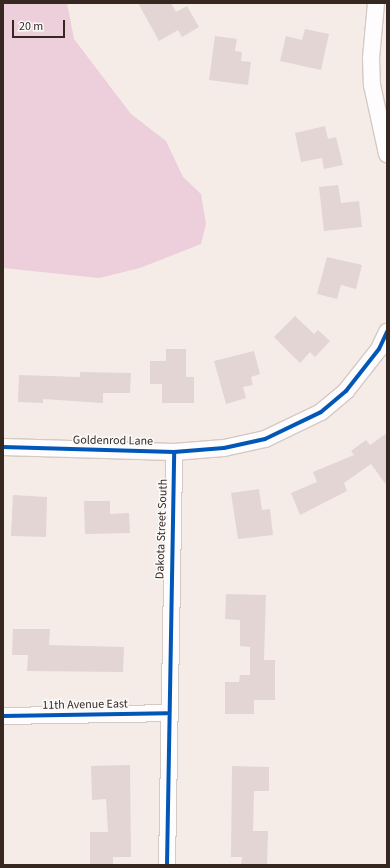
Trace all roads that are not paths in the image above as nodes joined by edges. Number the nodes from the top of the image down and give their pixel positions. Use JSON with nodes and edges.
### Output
{"nodes":[{"id":1,"x":376,"y":3,"type":"edge"},
{"id":2,"x":387,"y":154,"type":"edge"},
{"id":3,"x":387,"y":332,"type":"edge"},
{"id":4,"x":3,"y":447,"type":"edge"},
{"id":5,"x":174,"y":452,"type":"junction"},
{"id":6,"x":167,"y":713,"type":"junction"},
{"id":7,"x":3,"y":716,"type":"edge"},
{"id":8,"x":167,"y":865,"type":"edge"}],
"edges":[{"from":1,"to":2,"type":"street"},
{"from":3,"to":5,"type":"street"},
{"from":4,"to":5,"type":"street","name":"Goldenrod Lane"},
{"from":5,"to":6,"type":"street","name":"Dakota Street South"},
{"from":6,"to":7,"type":"street","name":"11th Avenue East"},
{"from":6,"to":8,"type":"street","name":"Dakota Street South"}]}
